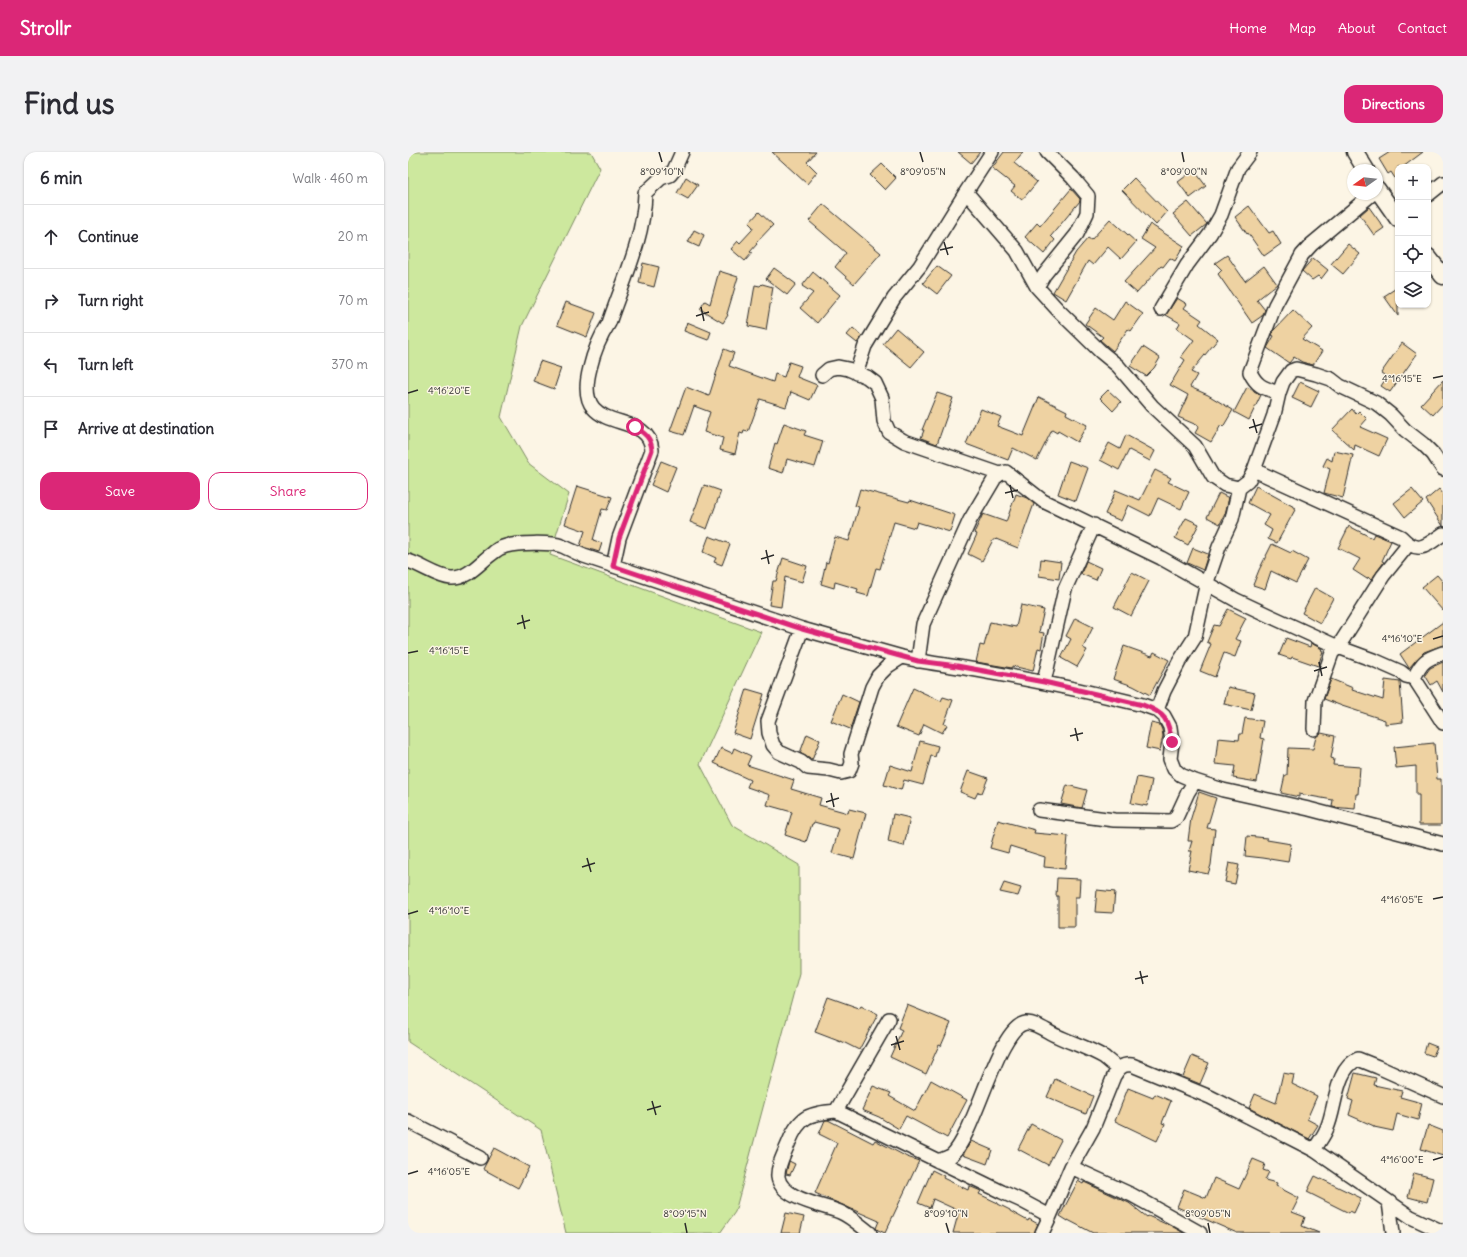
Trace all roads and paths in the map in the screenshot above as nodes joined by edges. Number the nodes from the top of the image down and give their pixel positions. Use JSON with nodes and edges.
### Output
{"nodes":[{"id":1,"x":682,"y":152,"type":"edge"},
{"id":2,"x":992,"y":152,"type":"edge"},
{"id":3,"x":1047,"y":152,"type":"edge"},
{"id":4,"x":1250,"y":152,"type":"edge"},
{"id":5,"x":1355,"y":152,"type":"edge"},
{"id":6,"x":1362,"y":164,"type":"edge"},
{"id":7,"x":1443,"y":183,"type":"edge"},
{"id":8,"x":966,"y":192,"type":"junction"},
{"id":9,"x":1431,"y":193,"type":"edge"},
{"id":10,"x":1383,"y":198,"type":"edge"},
{"id":11,"x":1365,"y":200,"type":"edge"},
{"id":12,"x":1395,"y":213,"type":"edge"},
{"id":13,"x":1431,"y":261,"type":"edge"},
{"id":14,"x":1443,"y":276,"type":"edge"},
{"id":15,"x":1037,"y":287,"type":"junction"},
{"id":16,"x":1161,"y":309,"type":"dead end"},
{"id":17,"x":856,"y":372,"type":"junction"},
{"id":18,"x":822,"y":375,"type":"dead end"},
{"id":19,"x":1279,"y":393,"type":"junction"},
{"id":20,"x":1443,"y":469,"type":"edge"},
{"id":21,"x":1254,"y":470,"type":"junction"},
{"id":22,"x":1000,"y":474,"type":"junction"},
{"id":23,"x":1239,"y":488,"type":"junction"},
{"id":24,"x":1094,"y":525,"type":"junction"},
{"id":25,"x":1443,"y":534,"type":"edge"},
{"id":26,"x":1408,"y":545,"type":"junction"},
{"id":27,"x":408,"y":561,"type":"edge"},
{"id":28,"x":613,"y":566,"type":"junction"},
{"id":29,"x":1207,"y":582,"type":"junction"},
{"id":30,"x":802,"y":629,"type":"junction"},
{"id":31,"x":1338,"y":647,"type":"junction"},
{"id":32,"x":1443,"y":653,"type":"edge"},
{"id":33,"x":902,"y":657,"type":"junction"},
{"id":34,"x":918,"y":661,"type":"junction"},
{"id":35,"x":1414,"y":678,"type":"junction"},
{"id":36,"x":1044,"y":682,"type":"junction"},
{"id":37,"x":1157,"y":710,"type":"junction"},
{"id":38,"x":1443,"y":723,"type":"edge"},
{"id":39,"x":1314,"y":729,"type":"dead end"},
{"id":40,"x":1195,"y":781,"type":"junction"},
{"id":41,"x":1039,"y":810,"type":"dead end"},
{"id":42,"x":1443,"y":844,"type":"edge"},
{"id":43,"x":889,"y":1019,"type":"dead end"},
{"id":44,"x":1118,"y":1068,"type":"junction"},
{"id":45,"x":1443,"y":1096,"type":"edge"},
{"id":46,"x":836,"y":1111,"type":"junction"},
{"id":47,"x":408,"y":1121,"type":"edge"},
{"id":48,"x":1314,"y":1150,"type":"junction"},
{"id":49,"x":480,"y":1158,"type":"dead end"},
{"id":50,"x":938,"y":1161,"type":"junction"},
{"id":51,"x":1071,"y":1167,"type":"junction"},
{"id":52,"x":1389,"y":1202,"type":"junction"},
{"id":53,"x":1050,"y":1216,"type":"junction"},
{"id":54,"x":1411,"y":1217,"type":"junction"},
{"id":55,"x":1393,"y":1232,"type":"edge"},
{"id":56,"x":1443,"y":1232,"type":"edge"},
{"id":57,"x":870,"y":1233,"type":"edge"},
{"id":58,"x":1042,"y":1233,"type":"edge"},
{"id":59,"x":1200,"y":1233,"type":"edge"}],
"edges":[{"from":1,"to":28,"type":"street"},
{"from":2,"to":8,"type":"street"},
{"from":3,"to":15,"type":"street"},
{"from":4,"to":16,"type":"street"},
{"from":5,"to":6,"type":"street"},
{"from":7,"to":9,"type":"street"},
{"from":8,"to":15,"type":"street"},
{"from":8,"to":17,"type":"street"},
{"from":10,"to":12,"type":"street"},
{"from":11,"to":19,"type":"street"},
{"from":13,"to":14,"type":"street"},
{"from":15,"to":23,"type":"street"},
{"from":17,"to":18,"type":"street"},
{"from":17,"to":22,"type":"street"},
{"from":19,"to":20,"type":"street"},
{"from":19,"to":21,"type":"street"},
{"from":21,"to":23,"type":"street"},
{"from":21,"to":26,"type":"street"},
{"from":22,"to":24,"type":"street"},
{"from":22,"to":34,"type":"street"},
{"from":23,"to":29,"type":"street"},
{"from":24,"to":29,"type":"street"},
{"from":24,"to":36,"type":"street"},
{"from":25,"to":26,"type":"street"},
{"from":26,"to":31,"type":"street"},
{"from":27,"to":28,"type":"street"},
{"from":28,"to":30,"type":"street"},
{"from":29,"to":31,"type":"street"},
{"from":29,"to":37,"type":"street"},
{"from":30,"to":33,"type":"street"},
{"from":30,"to":33,"type":"street"},
{"from":31,"to":35,"type":"street"},
{"from":31,"to":39,"type":"street"},
{"from":32,"to":35,"type":"street"},
{"from":33,"to":34,"type":"street"},
{"from":34,"to":36,"type":"street"},
{"from":35,"to":38,"type":"street"},
{"from":36,"to":37,"type":"street"},
{"from":37,"to":40,"type":"street"},
{"from":40,"to":41,"type":"street"},
{"from":40,"to":42,"type":"street"},
{"from":43,"to":46,"type":"street"},
{"from":44,"to":48,"type":"street"},
{"from":44,"to":50,"type":"street"},
{"from":44,"to":51,"type":"street"},
{"from":45,"to":48,"type":"street"},
{"from":46,"to":50,"type":"street"},
{"from":46,"to":57,"type":"street"},
{"from":47,"to":49,"type":"street"},
{"from":48,"to":52,"type":"street"},
{"from":50,"to":53,"type":"street"},
{"from":51,"to":53,"type":"street"},
{"from":51,"to":59,"type":"street"},
{"from":52,"to":54,"type":"street"},
{"from":52,"to":55,"type":"street"},
{"from":53,"to":58,"type":"street"},
{"from":54,"to":55,"type":"street"},
{"from":54,"to":56,"type":"street"}]}
